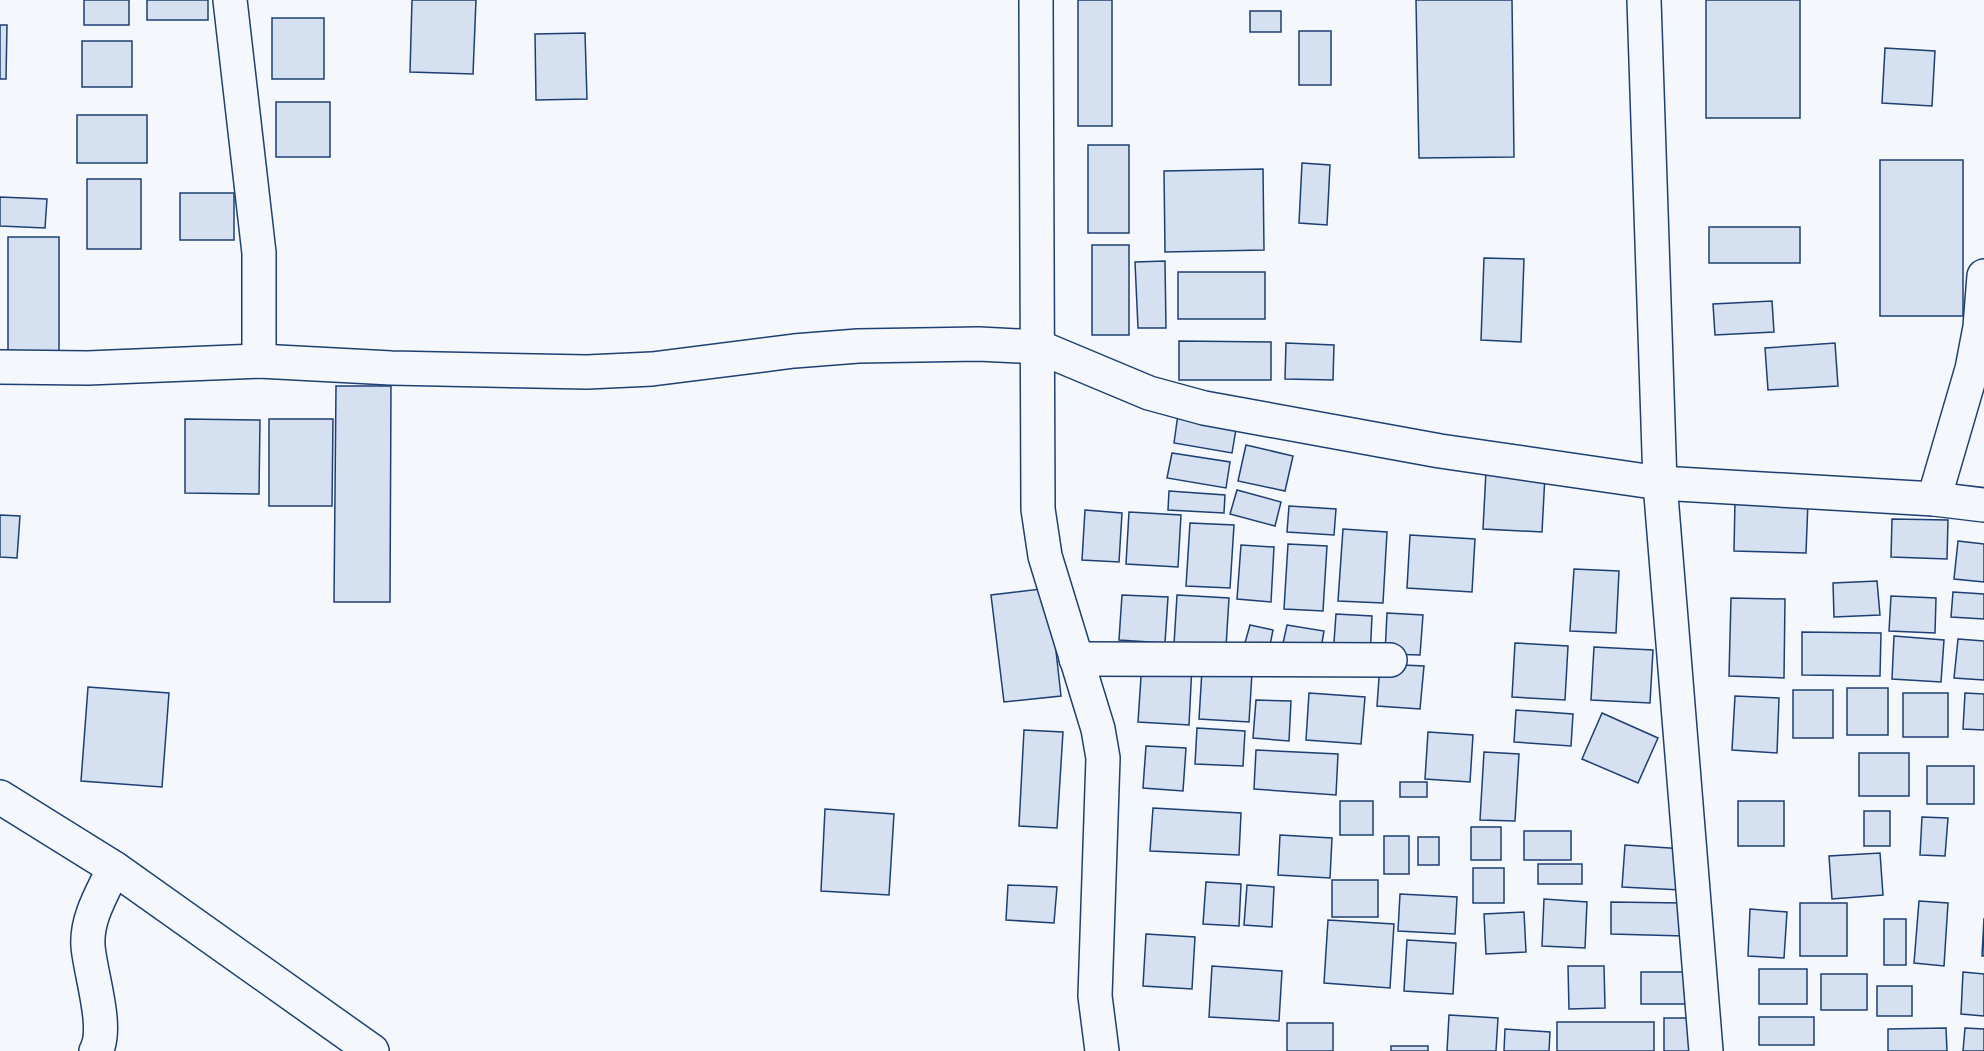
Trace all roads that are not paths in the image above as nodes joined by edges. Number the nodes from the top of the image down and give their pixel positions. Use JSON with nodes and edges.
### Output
{"nodes":[{"id":1,"x":230,"y":0,"type":"edge"},
{"id":2,"x":1036,"y":0,"type":"edge"},
{"id":3,"x":1644,"y":0,"type":"edge"},
{"id":4,"x":1984,"y":276,"type":"edge"},
{"id":5,"x":1039,"y":347,"type":"junction"},
{"id":6,"x":259,"y":361,"type":"junction"},
{"id":7,"x":0,"y":368,"type":"edge"},
{"id":8,"x":1659,"y":483,"type":"junction"},
{"id":9,"x":1934,"y":499,"type":"junction"},
{"id":10,"x":1984,"y":505,"type":"edge"},
{"id":11,"x":1076,"y":658,"type":"junction"},
{"id":12,"x":1390,"y":660,"type":"dead end"},
{"id":13,"x":0,"y":797,"type":"edge"},
{"id":14,"x":114,"y":868,"type":"junction"},
{"id":15,"x":96,"y":1051,"type":"edge"},
{"id":16,"x":372,"y":1051,"type":"edge"},
{"id":17,"x":1102,"y":1051,"type":"edge"},
{"id":18,"x":1706,"y":1051,"type":"edge"}],
"edges":[{"from":1,"to":6,"type":"street"},
{"from":2,"to":5,"type":"street"},
{"from":3,"to":8,"type":"street"},
{"from":4,"to":9,"type":"street"},
{"from":5,"to":6,"type":"street"},
{"from":5,"to":8,"type":"street"},
{"from":5,"to":11,"type":"street"},
{"from":6,"to":7,"type":"street"},
{"from":8,"to":9,"type":"street"},
{"from":8,"to":18,"type":"street"},
{"from":9,"to":10,"type":"street"},
{"from":11,"to":12,"type":"street"},
{"from":11,"to":17,"type":"street"},
{"from":13,"to":14,"type":"street"},
{"from":14,"to":15,"type":"street"},
{"from":14,"to":16,"type":"street"}]}
